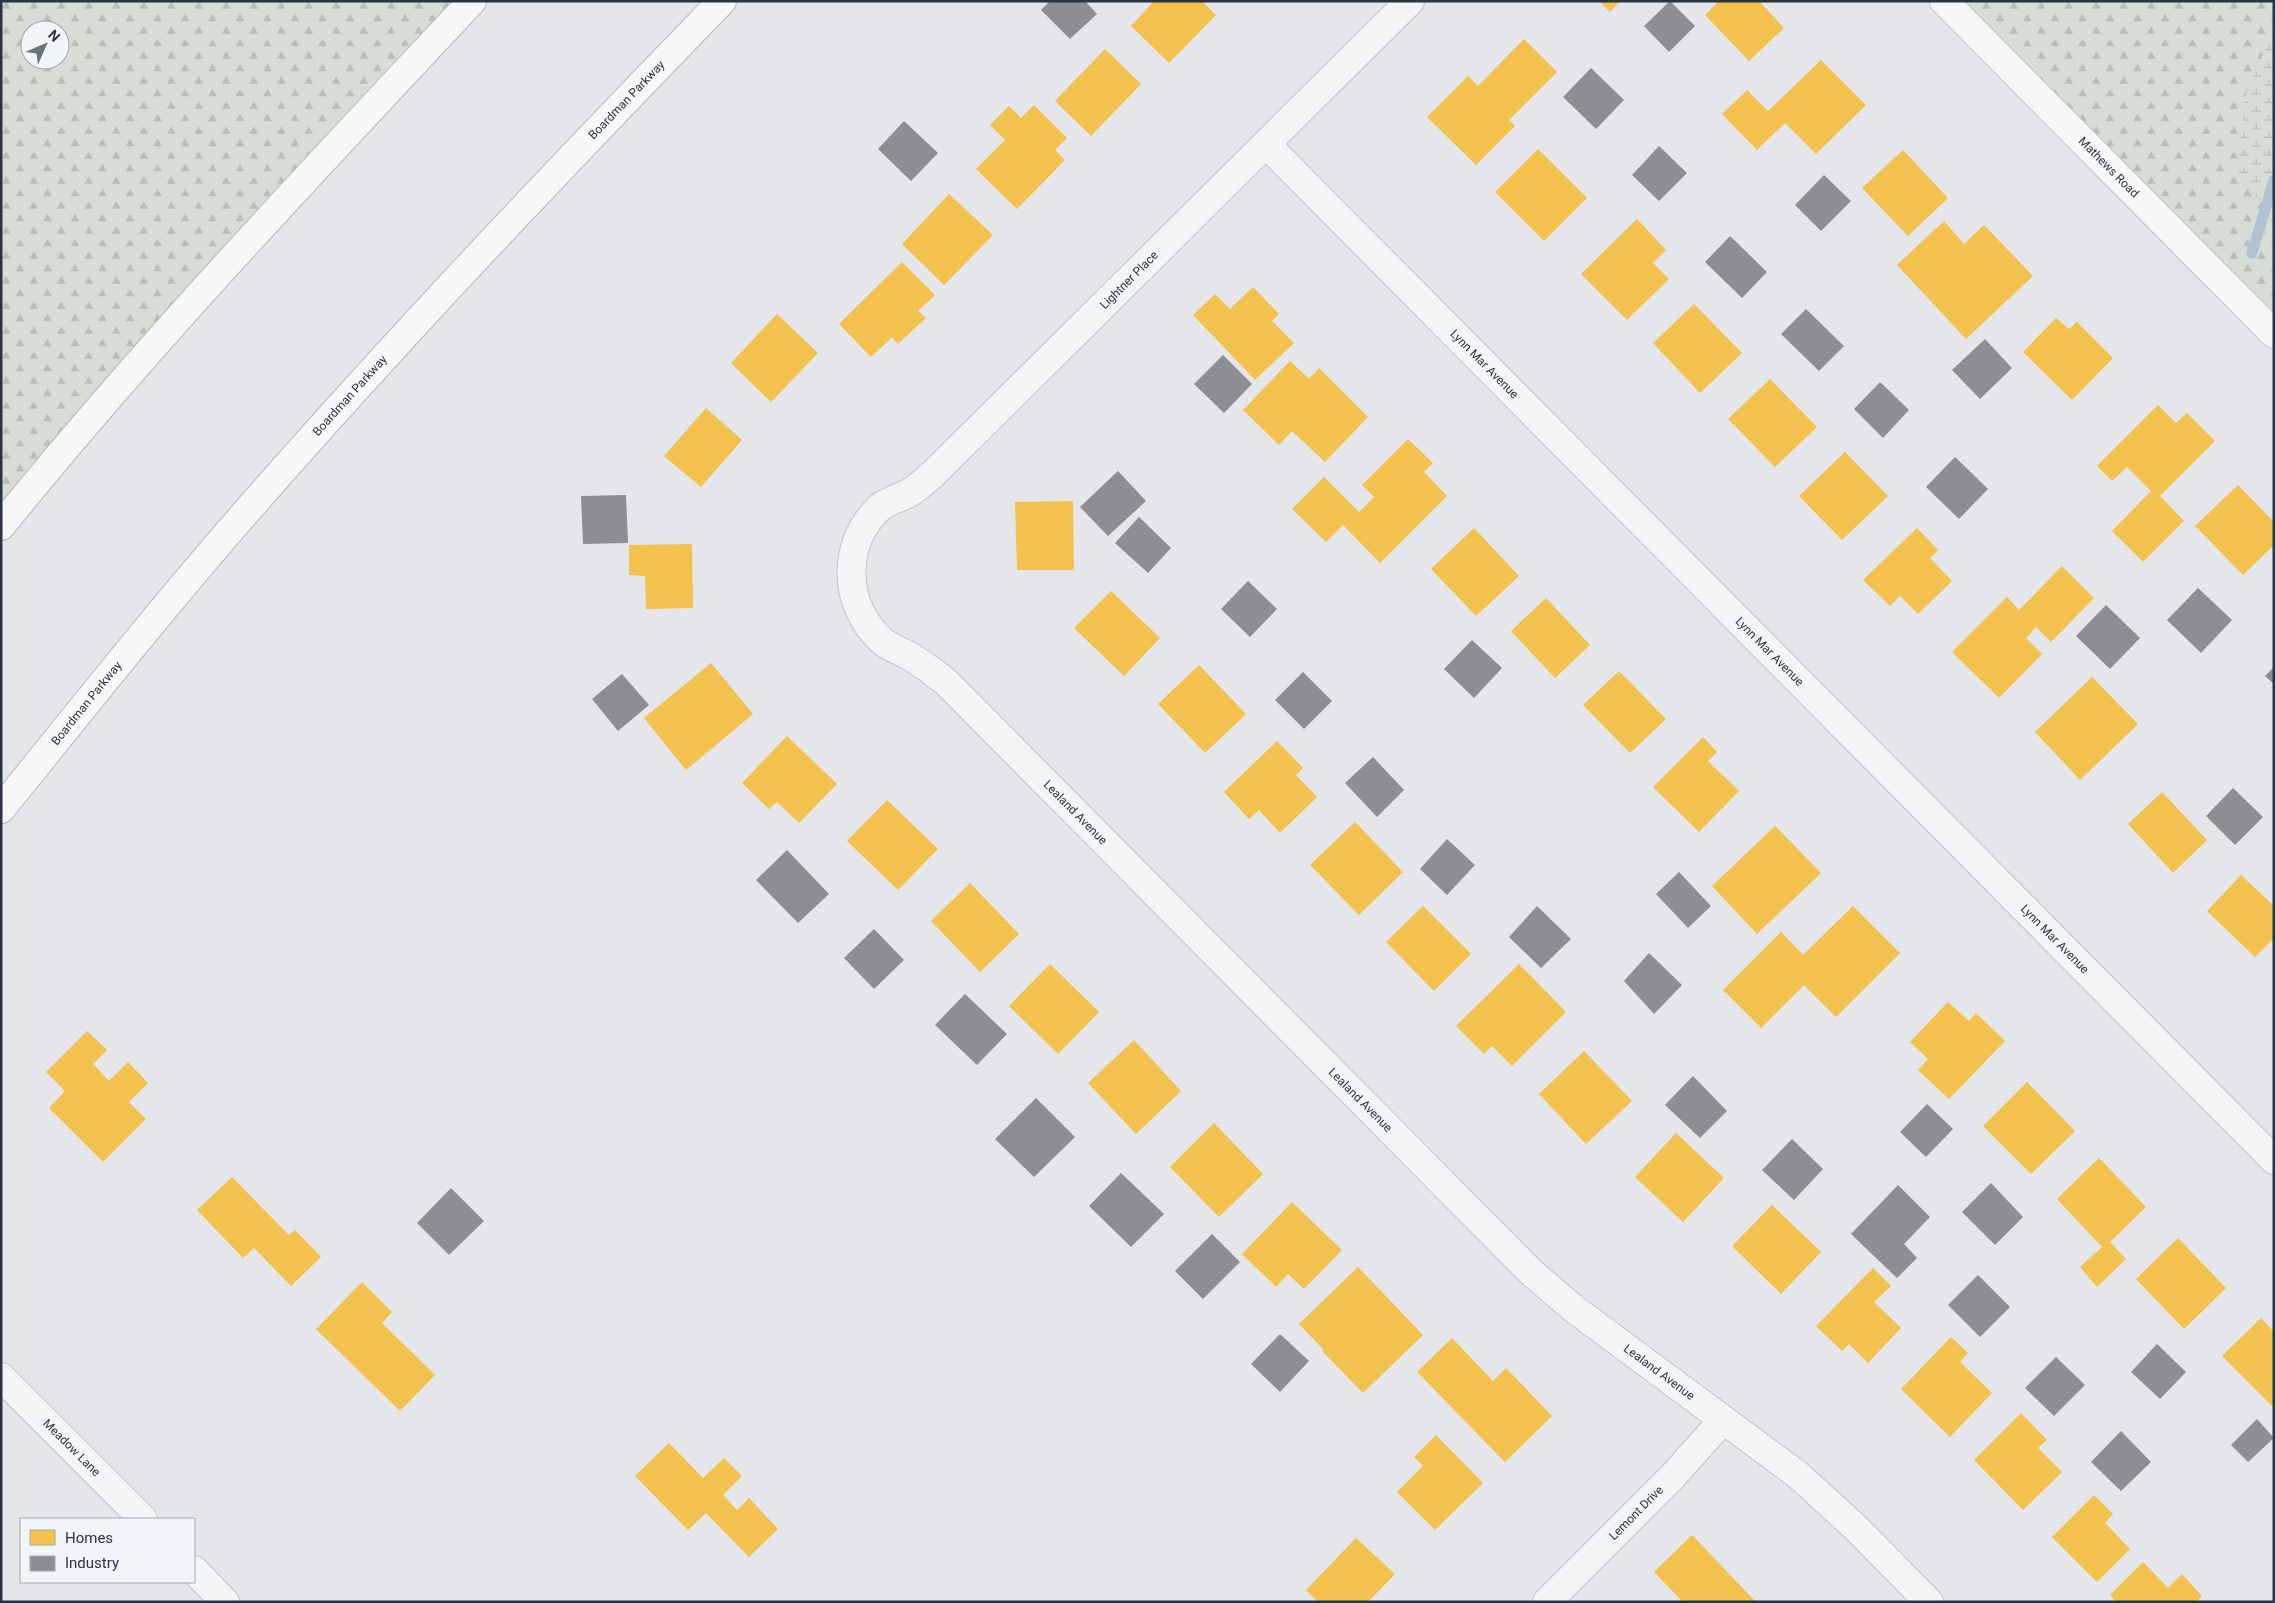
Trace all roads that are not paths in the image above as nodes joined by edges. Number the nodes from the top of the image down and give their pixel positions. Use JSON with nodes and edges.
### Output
{"nodes":[{"id":1,"x":472,"y":1,"type":"edge"},
{"id":2,"x":722,"y":1,"type":"edge"},
{"id":3,"x":1410,"y":1,"type":"edge"},
{"id":4,"x":1944,"y":1,"type":"edge"},
{"id":5,"x":1266,"y":144,"type":"junction"},
{"id":6,"x":2274,"y":334,"type":"edge"},
{"id":7,"x":1,"y":526,"type":"edge"},
{"id":8,"x":852,"y":556,"type":"joint"},
{"id":9,"x":1,"y":809,"type":"edge"},
{"id":10,"x":2274,"y":1160,"type":"edge"},
{"id":11,"x":1,"y":1376,"type":"edge"},
{"id":12,"x":1723,"y":1420,"type":"junction"},
{"id":13,"x":142,"y":1518,"type":"edge"},
{"id":14,"x":195,"y":1571,"type":"edge"},
{"id":15,"x":225,"y":1602,"type":"edge"},
{"id":16,"x":1547,"y":1602,"type":"edge"},
{"id":17,"x":1929,"y":1602,"type":"edge"}],
"edges":[{"from":1,"to":7,"type":"main road"},
{"from":2,"to":9,"type":"main road","name":"Boardman Parkway"},
{"from":3,"to":5,"type":"street","name":"Lightner Place"},
{"from":4,"to":6,"type":"main road","name":"Mathews Road"},
{"from":5,"to":8,"type":"street","name":"Lightner Place"},
{"from":5,"to":10,"type":"street","name":"Lynn Mar Avenue"},
{"from":8,"to":12,"type":"street","name":"Lealand Avenue"},
{"from":11,"to":13,"type":"street","name":"Meadow Lane"},
{"from":12,"to":16,"type":"street","name":"Lemont Drive"},
{"from":12,"to":17,"type":"street","name":"Lealand Avenue"},
{"from":14,"to":15,"type":"street"}]}
